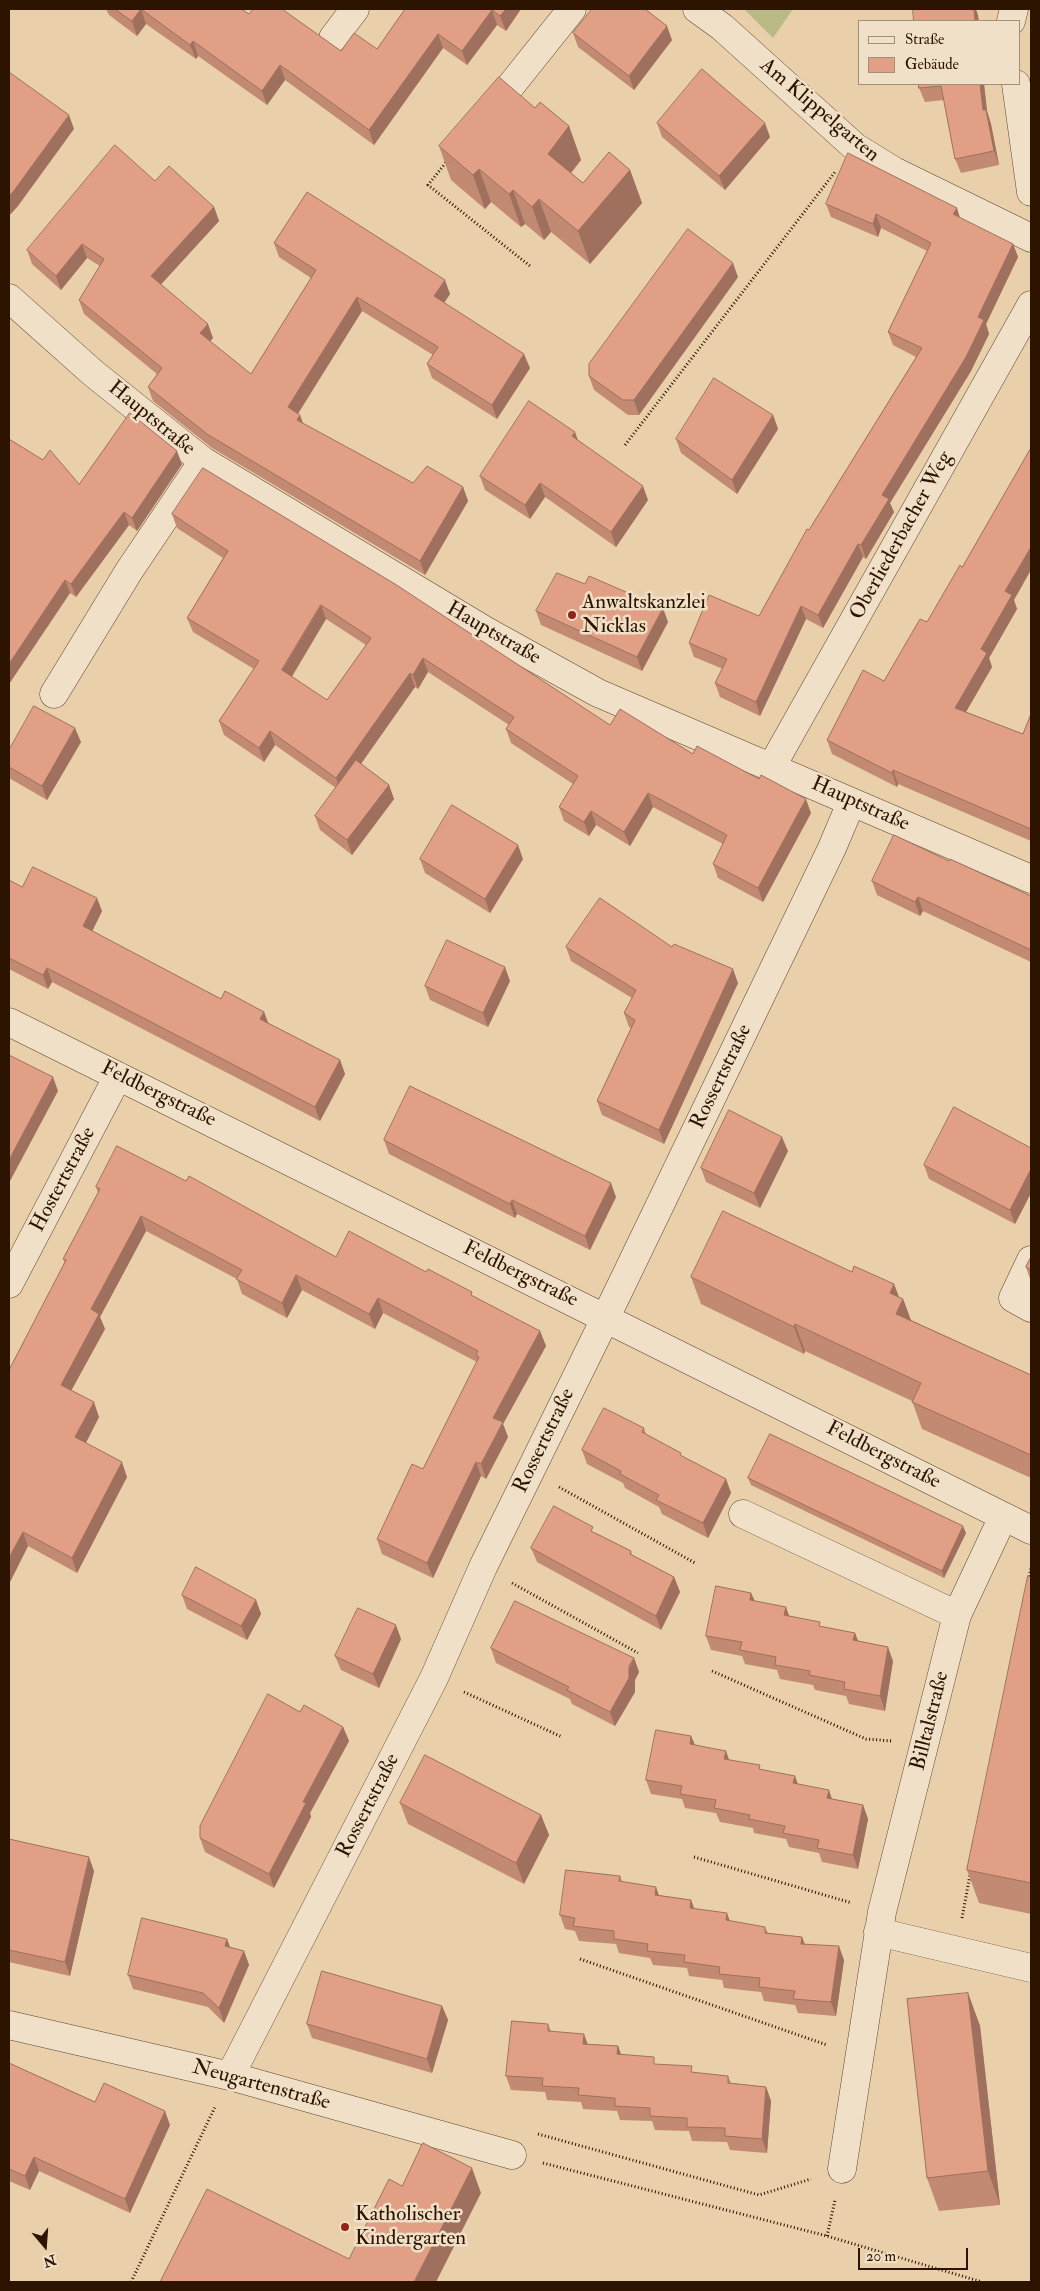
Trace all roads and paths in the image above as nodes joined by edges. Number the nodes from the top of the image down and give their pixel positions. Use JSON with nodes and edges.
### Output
{"nodes":[{"id":1,"x":355,"y":9,"type":"edge"},
{"id":2,"x":572,"y":9,"type":"edge"},
{"id":3,"x":697,"y":9,"type":"edge"},
{"id":4,"x":334,"y":38,"type":"dead end"},
{"id":5,"x":1016,"y":85,"type":"edge"},
{"id":6,"x":501,"y":98,"type":"edge"},
{"id":7,"x":855,"y":147,"type":"junction"},
{"id":8,"x":452,"y":156,"type":"edge"},
{"id":9,"x":1031,"y":192,"type":"edge"},
{"id":10,"x":1031,"y":238,"type":"edge"},
{"id":11,"x":530,"y":266,"type":"dead end"},
{"id":12,"x":9,"y":298,"type":"edge"},
{"id":13,"x":1031,"y":305,"type":"edge"},
{"id":14,"x":625,"y":445,"type":"dead end"},
{"id":15,"x":203,"y":461,"type":"junction"},
{"id":16,"x":54,"y":694,"type":"dead end"},
{"id":17,"x":772,"y":766,"type":"junction"},
{"id":18,"x":851,"y":803,"type":"junction"},
{"id":19,"x":1031,"y":879,"type":"edge"},
{"id":20,"x":9,"y":1022,"type":"edge"},
{"id":21,"x":118,"y":1076,"type":"junction"},
{"id":22,"x":1031,"y":1260,"type":"edge"},
{"id":23,"x":9,"y":1284,"type":"edge"},
{"id":24,"x":1031,"y":1308,"type":"edge"},
{"id":25,"x":606,"y":1317,"type":"junction"},
{"id":26,"x":530,"y":1471,"type":"junction"},
{"id":27,"x":743,"y":1514,"type":"dead end"},
{"id":28,"x":1003,"y":1517,"type":"junction"},
{"id":29,"x":1031,"y":1530,"type":"edge"},
{"id":30,"x":695,"y":1563,"type":"dead end"},
{"id":31,"x":1031,"y":1567,"type":"edge"},
{"id":32,"x":483,"y":1568,"type":"junction"},
{"id":33,"x":1028,"y":1586,"type":"edge"},
{"id":34,"x":957,"y":1616,"type":"junction"},
{"id":35,"x":638,"y":1653,"type":"dead end"},
{"id":36,"x":712,"y":1671,"type":"dead end"},
{"id":37,"x":434,"y":1678,"type":"junction"},
{"id":38,"x":562,"y":1738,"type":"dead end"},
{"id":39,"x":926,"y":1744,"type":"junction"},
{"id":40,"x":694,"y":1856,"type":"dead end"},
{"id":41,"x":970,"y":1874,"type":"edge"},
{"id":42,"x":880,"y":1922,"type":"junction"},
{"id":43,"x":955,"y":1950,"type":"junction"},
{"id":44,"x":580,"y":1959,"type":"dead end"},
{"id":45,"x":1031,"y":1968,"type":"edge"},
{"id":46,"x":9,"y":2025,"type":"edge"},
{"id":47,"x":858,"y":2055,"type":"junction"},
{"id":48,"x":230,"y":2076,"type":"junction"},
{"id":49,"x":533,"y":2132,"type":"dead end"},
{"id":50,"x":512,"y":2155,"type":"joint"},
{"id":51,"x":842,"y":2170,"type":"joint"},
{"id":52,"x":131,"y":2282,"type":"edge"},
{"id":53,"x":982,"y":2282,"type":"edge"}],
"edges":[{"from":1,"to":4,"type":"street"},
{"from":2,"to":6,"type":"street"},
{"from":3,"to":7,"type":"street","name":"Am Klippelgarten"},
{"from":5,"to":9,"type":"street"},
{"from":7,"to":10,"type":"street","name":"Am Klippelgarten"},
{"from":7,"to":14,"type":"path"},
{"from":8,"to":11,"type":"path"},
{"from":12,"to":15,"type":"street","name":"Hauptstraße"},
{"from":13,"to":17,"type":"street","name":"Oberliederbacher Weg"},
{"from":15,"to":16,"type":"street"},
{"from":15,"to":17,"type":"street","name":"Hauptstraße"},
{"from":17,"to":18,"type":"street","name":"Hauptstraße"},
{"from":18,"to":19,"type":"street","name":"Hauptstraße"},
{"from":18,"to":25,"type":"street","name":"Rossertstraße"},
{"from":20,"to":21,"type":"street","name":"Feldbergstraße"},
{"from":21,"to":23,"type":"street","name":"Hostertstraße"},
{"from":21,"to":25,"type":"street","name":"Feldbergstraße"},
{"from":22,"to":24,"type":"street"},
{"from":25,"to":26,"type":"street","name":"Rossertstraße"},
{"from":25,"to":28,"type":"street","name":"Feldbergstraße"},
{"from":26,"to":30,"type":"path"},
{"from":26,"to":32,"type":"street","name":"Rossertstraße"},
{"from":27,"to":34,"type":"street"},
{"from":28,"to":29,"type":"street","name":"Feldbergstraße"},
{"from":28,"to":34,"type":"street","name":"Billtalstraße"},
{"from":31,"to":33,"type":"path"},
{"from":32,"to":35,"type":"path"},
{"from":32,"to":37,"type":"street","name":"Rossertstraße"},
{"from":34,"to":39,"type":"street","name":"Billtalstraße"},
{"from":36,"to":39,"type":"path"},
{"from":37,"to":38,"type":"path"},
{"from":37,"to":48,"type":"street","name":"Rossertstraße"},
{"from":39,"to":42,"type":"street","name":"Billtalstraße"},
{"from":40,"to":42,"type":"path"},
{"from":41,"to":43,"type":"path"},
{"from":42,"to":43,"type":"street"},
{"from":42,"to":47,"type":"street","name":"Billtalstraße"},
{"from":43,"to":45,"type":"street"},
{"from":44,"to":47,"type":"path"},
{"from":46,"to":48,"type":"street","name":"Neugartenstraße"},
{"from":47,"to":51,"type":"street","name":"Billtalstraße"},
{"from":48,"to":50,"type":"street","name":"Neugartenstraße"},
{"from":48,"to":52,"type":"path"},
{"from":49,"to":51,"type":"path"},
{"from":50,"to":53,"type":"path"}]}
